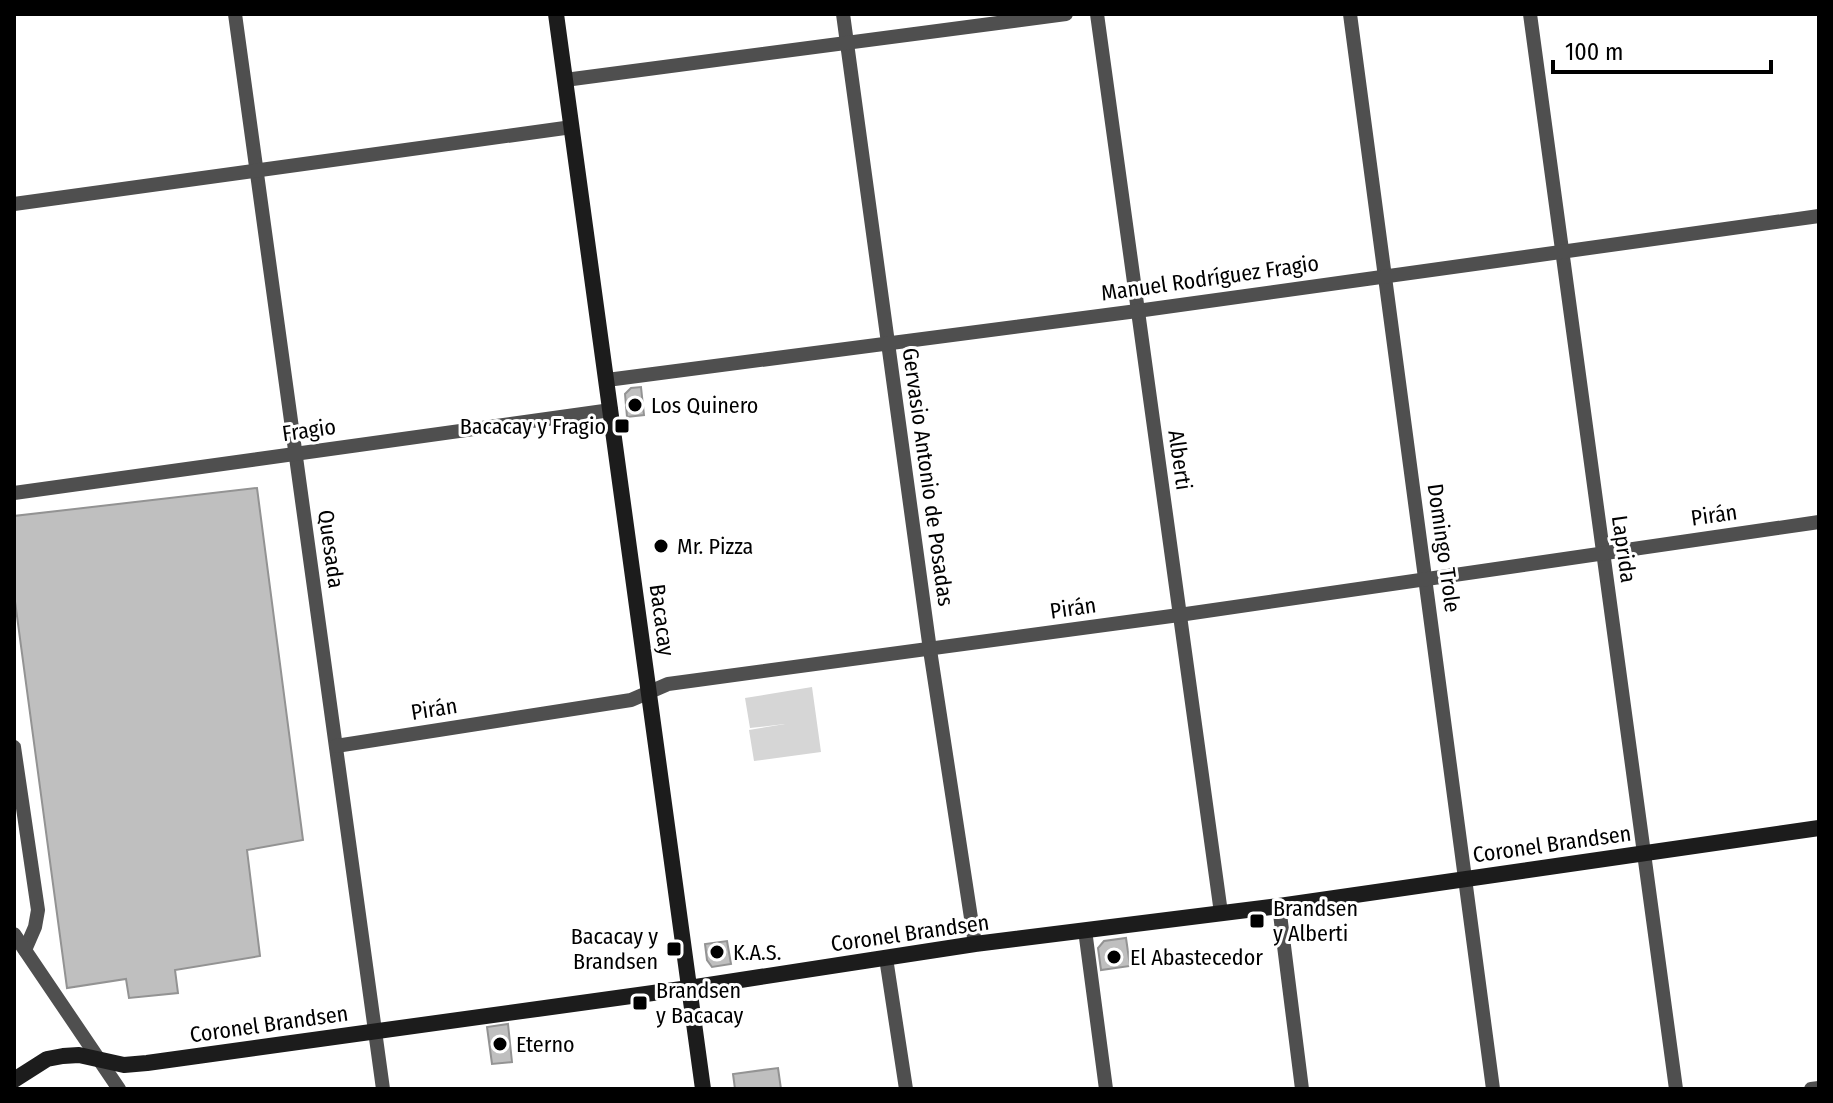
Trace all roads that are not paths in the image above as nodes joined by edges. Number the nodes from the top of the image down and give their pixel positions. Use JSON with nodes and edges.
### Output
{"nodes":[{"id":1,"x":235,"y":14,"type":"edge"},
{"id":2,"x":556,"y":14,"type":"edge"},
{"id":3,"x":843,"y":14,"type":"edge"},
{"id":4,"x":1066,"y":14,"type":"edge"},
{"id":5,"x":1097,"y":14,"type":"edge"},
{"id":6,"x":1350,"y":14,"type":"edge"},
{"id":7,"x":1530,"y":14,"type":"edge"},
{"id":8,"x":847,"y":43,"type":"junction"},
{"id":9,"x":565,"y":80,"type":"junction"},
{"id":10,"x":572,"y":127,"type":"junction"},
{"id":11,"x":257,"y":172,"type":"junction"},
{"id":12,"x":14,"y":204,"type":"edge"},
{"id":13,"x":1819,"y":216,"type":"edge"},
{"id":14,"x":1564,"y":252,"type":"junction"},
{"id":15,"x":1385,"y":277,"type":"junction"},
{"id":16,"x":1137,"y":311,"type":"junction"},
{"id":17,"x":887,"y":343,"type":"junction"},
{"id":18,"x":607,"y":380,"type":"junction"},
{"id":19,"x":611,"y":410,"type":"junction"},
{"id":20,"x":295,"y":454,"type":"junction"},
{"id":21,"x":14,"y":493,"type":"edge"},
{"id":22,"x":1819,"y":522,"type":"edge"},
{"id":23,"x":1602,"y":554,"type":"junction"},
{"id":24,"x":1426,"y":579,"type":"junction"},
{"id":25,"x":1179,"y":615,"type":"junction"},
{"id":26,"x":930,"y":650,"type":"junction"},
{"id":27,"x":649,"y":693,"type":"junction"},
{"id":28,"x":336,"y":746,"type":"junction"},
{"id":29,"x":14,"y":747,"type":"edge"},
{"id":30,"x":1819,"y":828,"type":"edge"},
{"id":31,"x":1646,"y":853,"type":"junction"},
{"id":32,"x":1466,"y":879,"type":"junction"},
{"id":33,"x":1279,"y":906,"type":"junction"},
{"id":34,"x":1221,"y":913,"type":"junction"},
{"id":35,"x":1085,"y":930,"type":"junction"},
{"id":36,"x":14,"y":934,"type":"edge"},
{"id":37,"x":975,"y":944,"type":"junction"},
{"id":38,"x":25,"y":950,"type":"junction"},
{"id":39,"x":886,"y":958,"type":"junction"},
{"id":40,"x":689,"y":988,"type":"junction"},
{"id":41,"x":376,"y":1031,"type":"junction"},
{"id":42,"x":98,"y":1058,"type":"junction"},
{"id":43,"x":14,"y":1080,"type":"edge"},
{"id":44,"x":1819,"y":1088,"type":"edge"},
{"id":45,"x":119,"y":1089,"type":"edge"},
{"id":46,"x":383,"y":1089,"type":"edge"},
{"id":47,"x":703,"y":1089,"type":"edge"},
{"id":48,"x":906,"y":1089,"type":"edge"},
{"id":49,"x":1106,"y":1089,"type":"edge"},
{"id":50,"x":1302,"y":1089,"type":"edge"},
{"id":51,"x":1493,"y":1089,"type":"edge"},
{"id":52,"x":1676,"y":1089,"type":"edge"},
{"id":53,"x":1811,"y":1089,"type":"edge"}],
"edges":[{"from":1,"to":11,"type":"street","name":"Quesada"},
{"from":2,"to":9,"type":"street","name":"Bacacay"},
{"from":3,"to":8,"type":"street","name":"Gervasio Antonio de Posadas"},
{"from":4,"to":8,"type":"street"},
{"from":5,"to":16,"type":"street","name":"Alberti"},
{"from":6,"to":15,"type":"street","name":"Domingo Trole"},
{"from":7,"to":14,"type":"street","name":"Laprida"},
{"from":8,"to":9,"type":"street"},
{"from":8,"to":17,"type":"street","name":"Gervasio Antonio de Posadas"},
{"from":9,"to":10,"type":"street","name":"Bacacay"},
{"from":10,"to":11,"type":"street"},
{"from":10,"to":18,"type":"street","name":"Bacacay"},
{"from":11,"to":12,"type":"street"},
{"from":11,"to":20,"type":"street","name":"Quesada"},
{"from":13,"to":14,"type":"street","name":"Manuel Rodríguez Fragio"},
{"from":14,"to":15,"type":"street","name":"Manuel Rodríguez Fragio"},
{"from":14,"to":23,"type":"street","name":"Laprida"},
{"from":15,"to":16,"type":"street","name":"Manuel Rodríguez Fragio"},
{"from":15,"to":24,"type":"street","name":"Domingo Trole"},
{"from":16,"to":17,"type":"street","name":"Manuel Rodríguez Fragio"},
{"from":16,"to":25,"type":"street","name":"Alberti"},
{"from":17,"to":18,"type":"street","name":"Manuel Rodríguez Fragio"},
{"from":17,"to":26,"type":"street","name":"Gervasio Antonio de Posadas"},
{"from":18,"to":19,"type":"street","name":"Bacacay"},
{"from":19,"to":20,"type":"street","name":"Fragio"},
{"from":19,"to":27,"type":"street","name":"Bacacay"},
{"from":20,"to":21,"type":"street","name":"Fragio"},
{"from":20,"to":28,"type":"street","name":"Quesada"},
{"from":22,"to":23,"type":"street","name":"Pirán"},
{"from":23,"to":24,"type":"street","name":"Pirán"},
{"from":23,"to":31,"type":"street","name":"Laprida"},
{"from":24,"to":25,"type":"street","name":"Pirán"},
{"from":24,"to":32,"type":"street","name":"Domingo Trole"},
{"from":25,"to":26,"type":"street","name":"Pirán"},
{"from":25,"to":34,"type":"street","name":"Alberti"},
{"from":26,"to":27,"type":"street","name":"Pirán"},
{"from":26,"to":37,"type":"street","name":"Gervasio Antonio de Posadas"},
{"from":27,"to":28,"type":"street","name":"Pirán"},
{"from":27,"to":40,"type":"street","name":"Bacacay"},
{"from":28,"to":41,"type":"street","name":"Quesada"},
{"from":29,"to":38,"type":"street"},
{"from":30,"to":31,"type":"street","name":"Coronel Brandsen"},
{"from":31,"to":32,"type":"street","name":"Coronel Brandsen"},
{"from":31,"to":52,"type":"street","name":"Laprida"},
{"from":32,"to":33,"type":"street","name":"Coronel Brandsen"},
{"from":32,"to":51,"type":"street","name":"Domingo Trole"},
{"from":33,"to":34,"type":"street","name":"Coronel Brandsen"},
{"from":33,"to":50,"type":"street"},
{"from":34,"to":35,"type":"street","name":"Coronel Brandsen"},
{"from":35,"to":37,"type":"street","name":"Coronel Brandsen"},
{"from":35,"to":49,"type":"street"},
{"from":36,"to":38,"type":"street"},
{"from":37,"to":39,"type":"street","name":"Coronel Brandsen"},
{"from":38,"to":42,"type":"street"},
{"from":39,"to":40,"type":"street","name":"Coronel Brandsen"},
{"from":39,"to":48,"type":"street"},
{"from":40,"to":41,"type":"street","name":"Coronel Brandsen"},
{"from":40,"to":47,"type":"street","name":"Bacacay"},
{"from":41,"to":42,"type":"street","name":"Coronel Brandsen"},
{"from":41,"to":46,"type":"street","name":"Quesada"},
{"from":42,"to":43,"type":"street","name":"Coronel Brandsen"},
{"from":42,"to":45,"type":"street"},
{"from":44,"to":53,"type":"street"}]}
